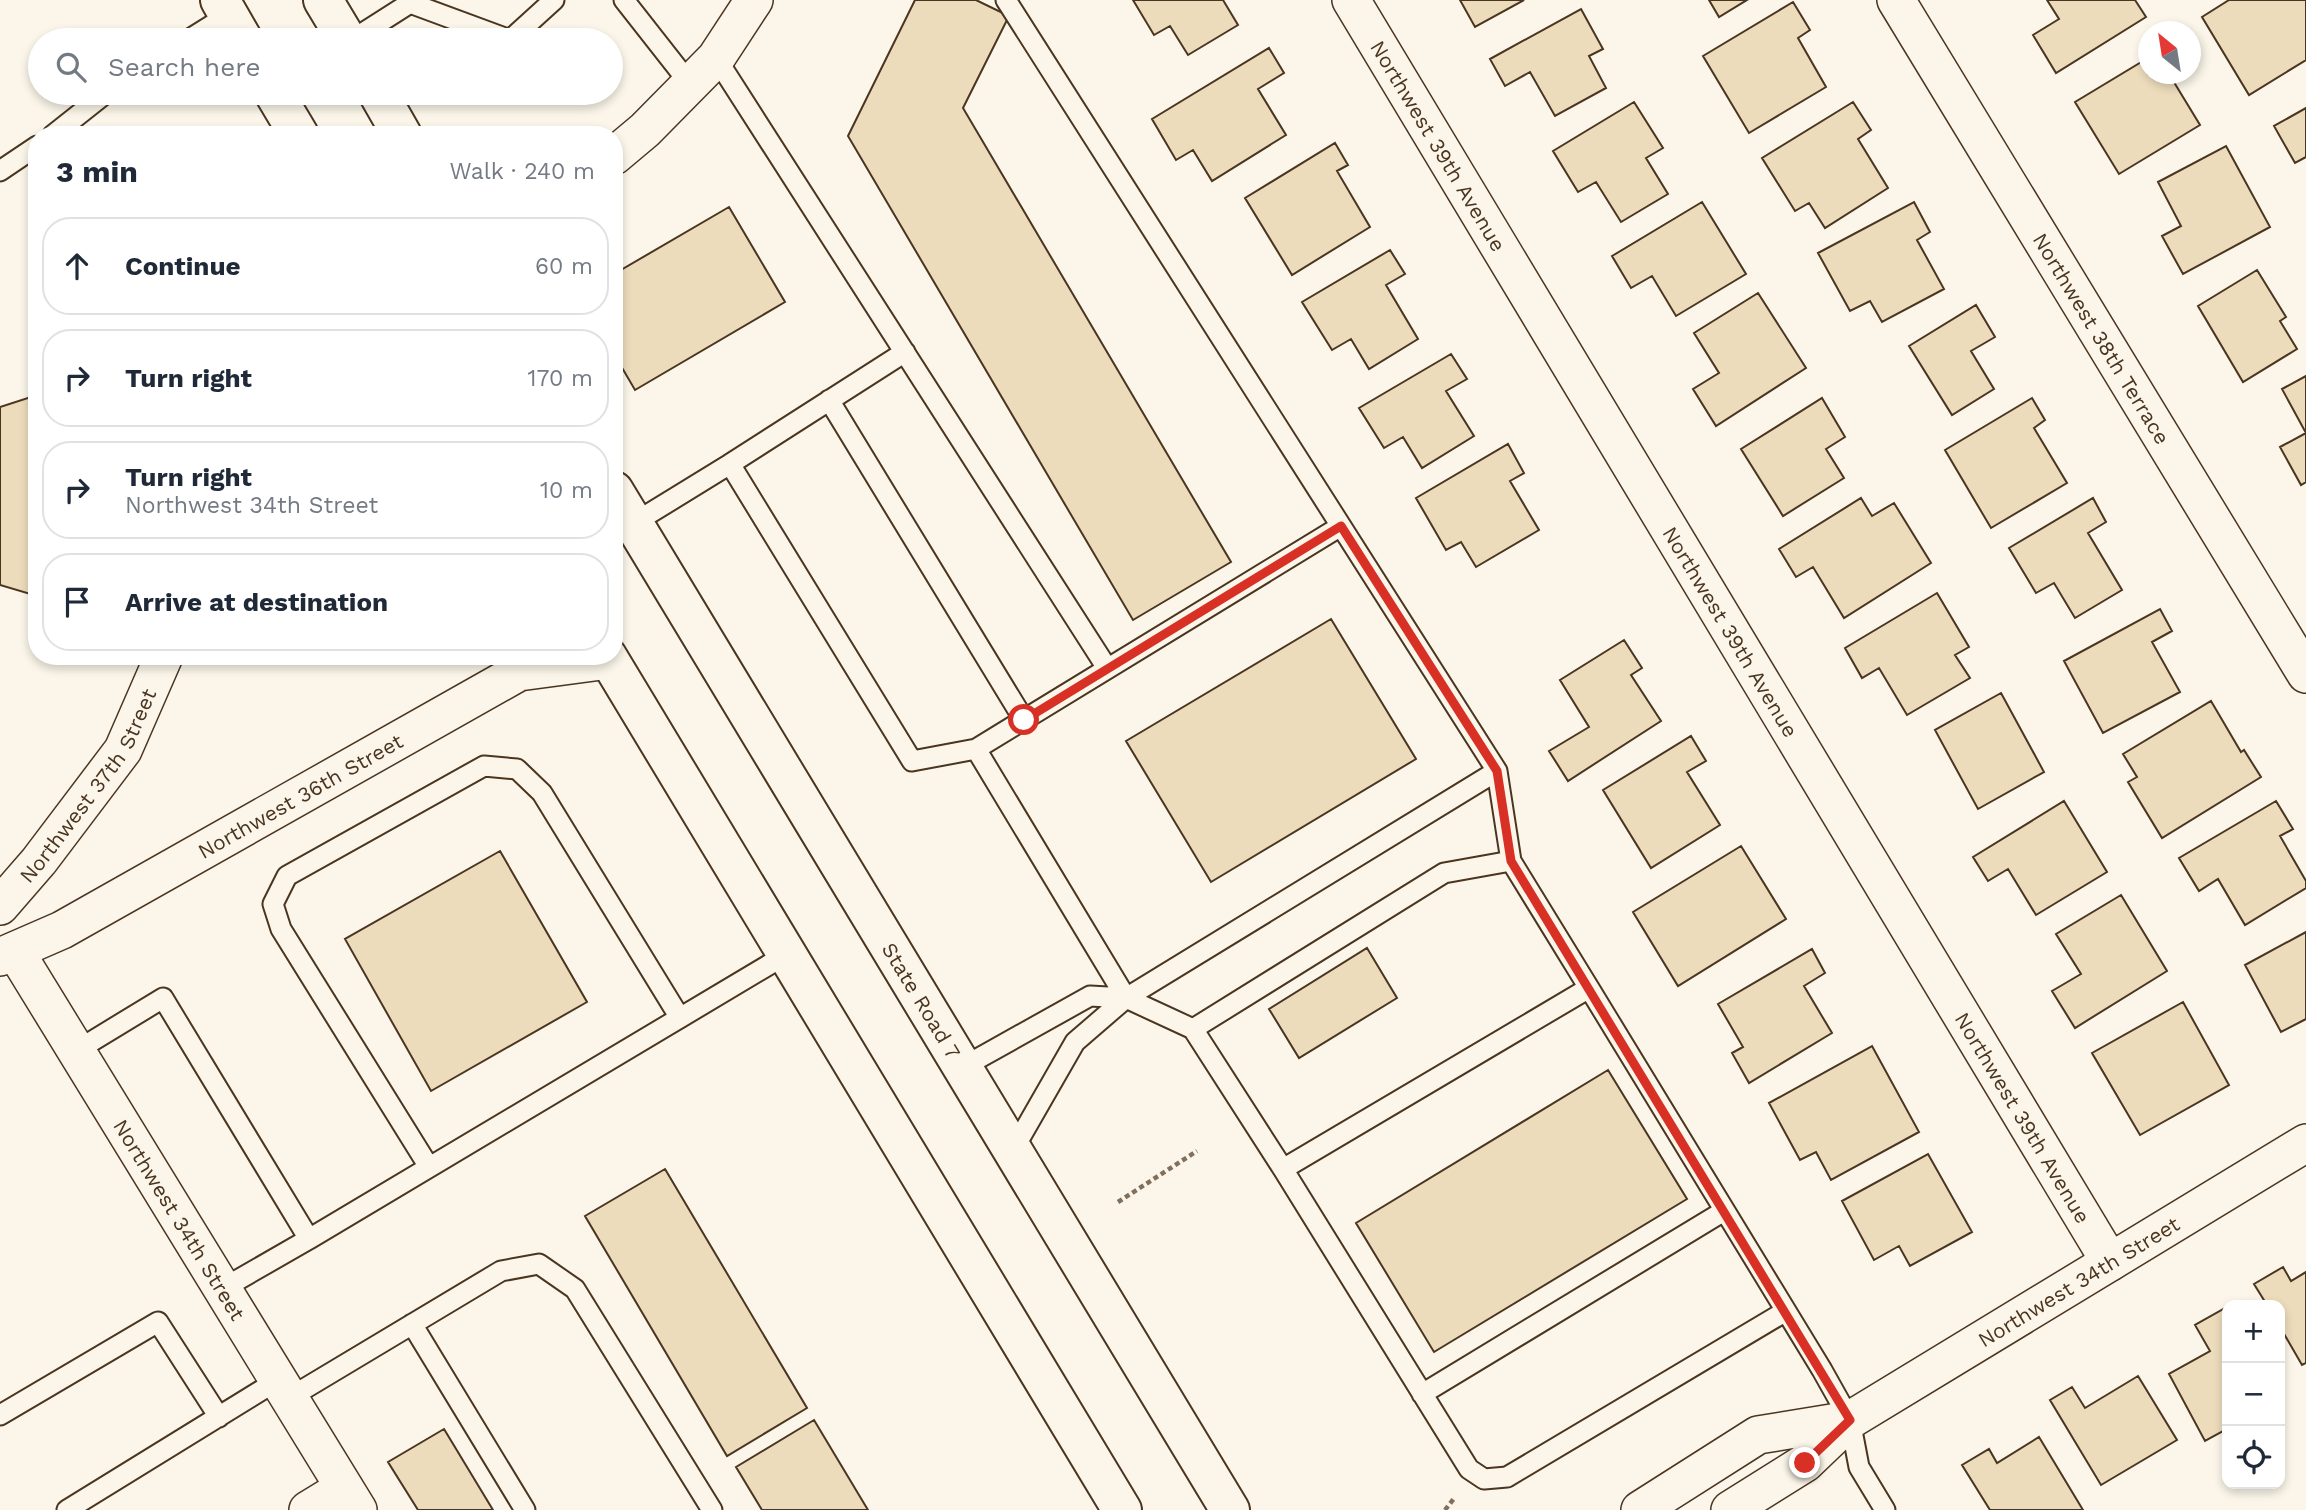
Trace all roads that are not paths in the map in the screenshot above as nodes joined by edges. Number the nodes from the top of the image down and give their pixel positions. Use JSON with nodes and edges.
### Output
{"nodes":[{"id":1,"x":323,"y":0,"type":"edge"},
{"id":2,"x":554,"y":0,"type":"edge"},
{"id":3,"x":624,"y":0,"type":"edge"},
{"id":4,"x":754,"y":0,"type":"edge"},
{"id":5,"x":1006,"y":0,"type":"edge"},
{"id":6,"x":1351,"y":0,"type":"edge"},
{"id":7,"x":1896,"y":0,"type":"edge"},
{"id":8,"x":230,"y":18,"type":"edge"},
{"id":9,"x":211,"y":28,"type":"edge"},
{"id":10,"x":340,"y":28,"type":"edge"},
{"id":11,"x":371,"y":28,"type":"edge"},
{"id":12,"x":478,"y":28,"type":"edge"},
{"id":13,"x":523,"y":28,"type":"edge"},
{"id":14,"x":716,"y":58,"type":"junction"},
{"id":15,"x":690,"y":84,"type":"junction"},
{"id":16,"x":91,"y":105,"type":"edge"},
{"id":17,"x":281,"y":105,"type":"edge"},
{"id":18,"x":385,"y":105,"type":"edge"},
{"id":19,"x":64,"y":126,"type":"edge"},
{"id":20,"x":294,"y":126,"type":"edge"},
{"id":21,"x":397,"y":126,"type":"edge"},
{"id":22,"x":623,"y":148,"type":"edge"},
{"id":23,"x":28,"y":152,"type":"edge"},
{"id":24,"x":0,"y":170,"type":"edge"},
{"id":25,"x":905,"y":352,"type":"junction"},
{"id":26,"x":829,"y":400,"type":"junction"},
{"id":27,"x":730,"y":464,"type":"junction"},
{"id":28,"x":623,"y":505,"type":"edge"},
{"id":29,"x":634,"y":523,"type":"junction"},
{"id":30,"x":1341,"y":526,"type":"junction"},
{"id":31,"x":160,"y":665,"type":"edge"},
{"id":32,"x":566,"y":665,"type":"edge"},
{"id":33,"x":612,"y":665,"type":"edge"},
{"id":34,"x":1107,"y":668,"type":"junction"},
{"id":35,"x":2306,"y":674,"type":"edge"},
{"id":36,"x":1024,"y":720,"type":"junction"},
{"id":37,"x":976,"y":749,"type":"junction"},
{"id":38,"x":1497,"y":771,"type":"junction"},
{"id":39,"x":1511,"y":861,"type":"junction"},
{"id":40,"x":0,"y":906,"type":"edge"},
{"id":41,"x":7,"y":954,"type":"edge"},
{"id":42,"x":787,"y":954,"type":"junction"},
{"id":43,"x":1588,"y":988,"type":"junction"},
{"id":44,"x":1126,"y":998,"type":"junction"},
{"id":45,"x":680,"y":1018,"type":"junction"},
{"id":46,"x":1193,"y":1029,"type":"junction"},
{"id":47,"x":76,"y":1051,"type":"junction"},
{"id":48,"x":963,"y":1067,"type":"junction"},
{"id":49,"x":2306,"y":1143,"type":"edge"},
{"id":50,"x":1013,"y":1150,"type":"junction"},
{"id":51,"x":429,"y":1167,"type":"junction"},
{"id":52,"x":1283,"y":1169,"type":"junction"},
{"id":53,"x":1724,"y":1211,"type":"junction"},
{"id":54,"x":309,"y":1238,"type":"junction"},
{"id":55,"x":2110,"y":1262,"type":"junction"},
{"id":56,"x":222,"y":1289,"type":"junction"},
{"id":57,"x":1786,"y":1311,"type":"junction"},
{"id":58,"x":412,"y":1324,"type":"junction"},
{"id":59,"x":283,"y":1389,"type":"junction"},
{"id":60,"x":1422,"y":1394,"type":"junction"},
{"id":61,"x":0,"y":1415,"type":"edge"},
{"id":62,"x":219,"y":1417,"type":"junction"},
{"id":63,"x":1850,"y":1420,"type":"junction"},
{"id":64,"x":351,"y":1499,"type":"edge"},
{"id":65,"x":68,"y":1510,"type":"edge"},
{"id":66,"x":308,"y":1510,"type":"edge"},
{"id":67,"x":525,"y":1510,"type":"edge"},
{"id":68,"x":712,"y":1510,"type":"edge"},
{"id":69,"x":1122,"y":1510,"type":"edge"},
{"id":70,"x":1230,"y":1510,"type":"edge"},
{"id":71,"x":1640,"y":1510,"type":"edge"},
{"id":72,"x":1730,"y":1510,"type":"edge"},
{"id":73,"x":1885,"y":1510,"type":"edge"}],
"edges":[{"from":1,"to":10,"type":"main road"},
{"from":2,"to":13,"type":"lane"},
{"from":3,"to":15,"type":"lane"},
{"from":4,"to":14,"type":"street"},
{"from":5,"to":30,"type":"lane"},
{"from":6,"to":55,"type":"street","name":"Northwest 39th Avenue"},
{"from":7,"to":35,"type":"street","name":"Northwest 38th Terrace"},
{"from":8,"to":9,"type":"lane"},
{"from":11,"to":12,"type":"lane"},
{"from":14,"to":15,"type":"street"},
{"from":14,"to":25,"type":"lane"},
{"from":15,"to":22,"type":"street"},
{"from":16,"to":19,"type":"lane"},
{"from":17,"to":20,"type":"main road"},
{"from":18,"to":21,"type":"main road"},
{"from":23,"to":24,"type":"lane"},
{"from":25,"to":26,"type":"lane"},
{"from":25,"to":34,"type":"lane"},
{"from":26,"to":27,"type":"lane"},
{"from":26,"to":36,"type":"lane"},
{"from":27,"to":29,"type":"lane"},
{"from":27,"to":37,"type":"lane"},
{"from":28,"to":29,"type":"main road","name":"State Road 7"},
{"from":29,"to":48,"type":"main road","name":"State Road 7"},
{"from":30,"to":34,"type":"lane"},
{"from":30,"to":38,"type":"lane"},
{"from":31,"to":40,"type":"street","name":"Northwest 37th Street"},
{"from":32,"to":41,"type":"street","name":"Northwest 36th Street"},
{"from":33,"to":42,"type":"main road"},
{"from":34,"to":36,"type":"lane"},
{"from":36,"to":37,"type":"lane"},
{"from":37,"to":44,"type":"lane"},
{"from":38,"to":39,"type":"lane"},
{"from":38,"to":44,"type":"lane"},
{"from":39,"to":43,"type":"lane"},
{"from":39,"to":46,"type":"lane"},
{"from":41,"to":47,"type":"street","name":"Northwest 34th Street"},
{"from":42,"to":45,"type":"lane"},
{"from":42,"to":69,"type":"main road"},
{"from":43,"to":52,"type":"lane"},
{"from":43,"to":53,"type":"lane"},
{"from":44,"to":46,"type":"lane"},
{"from":44,"to":48,"type":"lane"},
{"from":44,"to":50,"type":"lane"},
{"from":45,"to":51,"type":"lane"},
{"from":45,"to":51,"type":"lane"},
{"from":46,"to":52,"type":"lane"},
{"from":47,"to":54,"type":"lane"},
{"from":47,"to":56,"type":"street","name":"Northwest 34th Street"},
{"from":48,"to":50,"type":"main road","name":"State Road 7"},
{"from":49,"to":55,"type":"street","name":"Northwest 34th Street"},
{"from":50,"to":70,"type":"main road","name":"State Road 7"},
{"from":51,"to":54,"type":"lane"},
{"from":52,"to":60,"type":"lane"},
{"from":53,"to":57,"type":"lane"},
{"from":53,"to":60,"type":"lane"},
{"from":54,"to":56,"type":"lane"},
{"from":55,"to":63,"type":"street","name":"Northwest 34th Street"},
{"from":56,"to":59,"type":"street","name":"Northwest 34th Street"},
{"from":57,"to":60,"type":"lane"},
{"from":57,"to":63,"type":"lane"},
{"from":58,"to":59,"type":"lane"},
{"from":58,"to":67,"type":"lane"},
{"from":58,"to":68,"type":"lane"},
{"from":59,"to":62,"type":"lane"},
{"from":59,"to":64,"type":"street","name":"Northwest 34th Street"},
{"from":61,"to":62,"type":"lane"},
{"from":62,"to":65,"type":"lane"},
{"from":63,"to":71,"type":"street","name":"Northwest 34th Street"},
{"from":63,"to":72,"type":"street","name":"Northwest 34th Street"},
{"from":63,"to":73,"type":"lane"},
{"from":64,"to":66,"type":"street","name":"Northwest 34th Street"}]}
